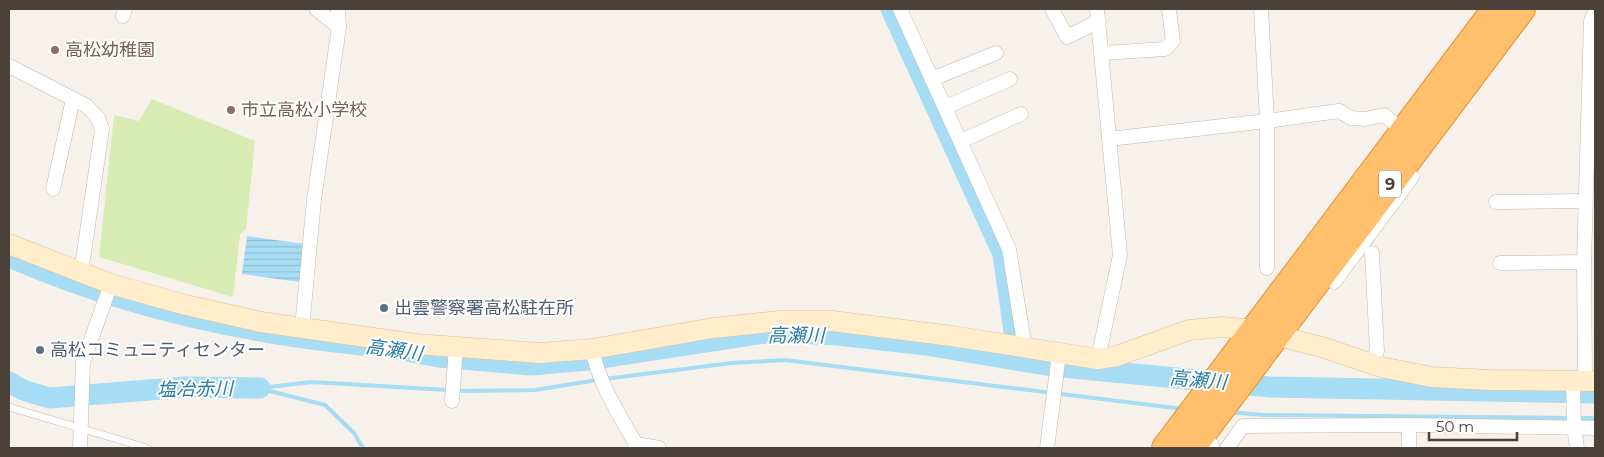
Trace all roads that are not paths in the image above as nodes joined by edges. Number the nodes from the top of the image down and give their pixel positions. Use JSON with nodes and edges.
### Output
{"nodes":[{"id":1,"x":316,"y":9,"type":"edge"},
{"id":2,"x":338,"y":9,"type":"edge"},
{"id":3,"x":900,"y":9,"type":"edge"},
{"id":4,"x":1169,"y":9,"type":"edge"},
{"id":5,"x":1261,"y":9,"type":"edge"},
{"id":6,"x":1480,"y":9,"type":"edge"},
{"id":7,"x":1495,"y":9,"type":"edge"},
{"id":8,"x":1522,"y":9,"type":"edge"},
{"id":9,"x":1053,"y":11,"type":"dead end"},
{"id":10,"x":1595,"y":12,"type":"edge"},
{"id":11,"x":1098,"y":15,"type":"edge"},
{"id":12,"x":339,"y":27,"type":"junction"},
{"id":13,"x":1505,"y":46,"type":"junction"},
{"id":14,"x":1456,"y":50,"type":"junction"},
{"id":15,"x":996,"y":52,"type":"dead end"},
{"id":16,"x":1102,"y":54,"type":"junction"},
{"id":17,"x":9,"y":66,"type":"edge"},
{"id":18,"x":932,"y":79,"type":"junction"},
{"id":19,"x":1010,"y":79,"type":"dead end"},
{"id":20,"x":73,"y":99,"type":"junction"},
{"id":21,"x":946,"y":107,"type":"junction"},
{"id":22,"x":1021,"y":114,"type":"dead end"},
{"id":23,"x":1267,"y":121,"type":"junction"},
{"id":24,"x":1394,"y":123,"type":"junction"},
{"id":25,"x":1108,"y":139,"type":"junction"},
{"id":26,"x":961,"y":141,"type":"junction"},
{"id":27,"x":1591,"y":162,"type":"edge"},
{"id":28,"x":1348,"y":184,"type":"junction"},
{"id":29,"x":52,"y":189,"type":"dead end"},
{"id":30,"x":1585,"y":201,"type":"junction"},
{"id":31,"x":1496,"y":202,"type":"dead end"},
{"id":32,"x":1389,"y":207,"type":"junction"},
{"id":33,"x":1355,"y":214,"type":"junction"},
{"id":34,"x":9,"y":244,"type":"edge"},
{"id":35,"x":1296,"y":253,"type":"dead end"},
{"id":36,"x":1372,"y":253,"type":"dead end"},
{"id":37,"x":1584,"y":262,"type":"junction"},
{"id":38,"x":1500,"y":263,"type":"dead end"},
{"id":39,"x":1267,"y":268,"type":"dead end"},
{"id":40,"x":81,"y":273,"type":"junction"},
{"id":41,"x":1334,"y":282,"type":"dead end"},
{"id":42,"x":111,"y":284,"type":"junction"},
{"id":43,"x":302,"y":328,"type":"junction"},
{"id":44,"x":1265,"y":333,"type":"junction"},
{"id":45,"x":456,"y":347,"type":"junction"},
{"id":46,"x":1025,"y":349,"type":"junction"},
{"id":47,"x":592,"y":350,"type":"junction"},
{"id":48,"x":1059,"y":354,"type":"junction"},
{"id":49,"x":1098,"y":359,"type":"junction"},
{"id":50,"x":1371,"y":364,"type":"junction"},
{"id":51,"x":1584,"y":380,"type":"edge"},
{"id":52,"x":452,"y":401,"type":"dead end"},
{"id":53,"x":9,"y":407,"type":"edge"},
{"id":54,"x":1409,"y":425,"type":"junction"},
{"id":55,"x":1574,"y":427,"type":"junction"},
{"id":56,"x":1595,"y":428,"type":"edge"},
{"id":57,"x":80,"y":438,"type":"edge"},
{"id":58,"x":1199,"y":441,"type":"edge"},
{"id":59,"x":1157,"y":445,"type":"edge"},
{"id":60,"x":636,"y":446,"type":"edge"},
{"id":61,"x":147,"y":448,"type":"edge"},
{"id":62,"x":659,"y":448,"type":"edge"},
{"id":63,"x":1047,"y":448,"type":"edge"},
{"id":64,"x":1227,"y":448,"type":"edge"},
{"id":65,"x":1409,"y":448,"type":"edge"},
{"id":66,"x":1577,"y":448,"type":"edge"}],
"edges":[{"from":1,"to":12,"type":"street"},
{"from":2,"to":12,"type":"street"},
{"from":3,"to":18,"type":"street"},
{"from":4,"to":16,"type":"street"},
{"from":5,"to":23,"type":"street"},
{"from":6,"to":14,"type":"street"},
{"from":7,"to":14,"type":"highway","number":"9"},
{"from":8,"to":13,"type":"highway","number":"9"},
{"from":9,"to":11,"type":"street"},
{"from":10,"to":27,"type":"street"},
{"from":11,"to":16,"type":"street"},
{"from":12,"to":43,"type":"street"},
{"from":13,"to":32,"type":"street"},
{"from":13,"to":33,"type":"highway","number":"9"},
{"from":14,"to":24,"type":"street"},
{"from":14,"to":33,"type":"highway","number":"9"},
{"from":15,"to":18,"type":"street"},
{"from":16,"to":25,"type":"street"},
{"from":17,"to":20,"type":"street"},
{"from":18,"to":21,"type":"street"},
{"from":19,"to":21,"type":"street"},
{"from":20,"to":29,"type":"street"},
{"from":20,"to":40,"type":"street"},
{"from":21,"to":26,"type":"street"},
{"from":22,"to":26,"type":"street"},
{"from":23,"to":24,"type":"street"},
{"from":23,"to":25,"type":"street"},
{"from":23,"to":39,"type":"street"},
{"from":24,"to":28,"type":"street"},
{"from":25,"to":49,"type":"street"},
{"from":26,"to":46,"type":"street"},
{"from":27,"to":30,"type":"street"},
{"from":28,"to":33,"type":"street"},
{"from":28,"to":35,"type":"street"},
{"from":30,"to":31,"type":"street"},
{"from":30,"to":37,"type":"street"},
{"from":32,"to":33,"type":"street"},
{"from":32,"to":41,"type":"street"},
{"from":33,"to":44,"type":"highway","number":"9"},
{"from":34,"to":40,"type":"street"},
{"from":36,"to":50,"type":"street"},
{"from":37,"to":38,"type":"street"},
{"from":37,"to":51,"type":"street"},
{"from":40,"to":42,"type":"street"},
{"from":42,"to":43,"type":"street"},
{"from":42,"to":57,"type":"street"},
{"from":43,"to":45,"type":"street"},
{"from":44,"to":49,"type":"street"},
{"from":44,"to":50,"type":"street"},
{"from":44,"to":58,"type":"highway","number":"9"},
{"from":45,"to":47,"type":"street"},
{"from":45,"to":52,"type":"street"},
{"from":46,"to":47,"type":"street"},
{"from":46,"to":48,"type":"street"},
{"from":47,"to":60,"type":"street"},
{"from":48,"to":49,"type":"street"},
{"from":48,"to":63,"type":"street"},
{"from":50,"to":51,"type":"street"},
{"from":51,"to":55,"type":"street"},
{"from":53,"to":57,"type":"lane"},
{"from":54,"to":55,"type":"street"},
{"from":54,"to":64,"type":"street"},
{"from":54,"to":65,"type":"street"},
{"from":55,"to":56,"type":"street"},
{"from":55,"to":66,"type":"street"},
{"from":57,"to":61,"type":"lane"},
{"from":58,"to":59,"type":"highway","number":"9"},
{"from":60,"to":62,"type":"street"}]}
